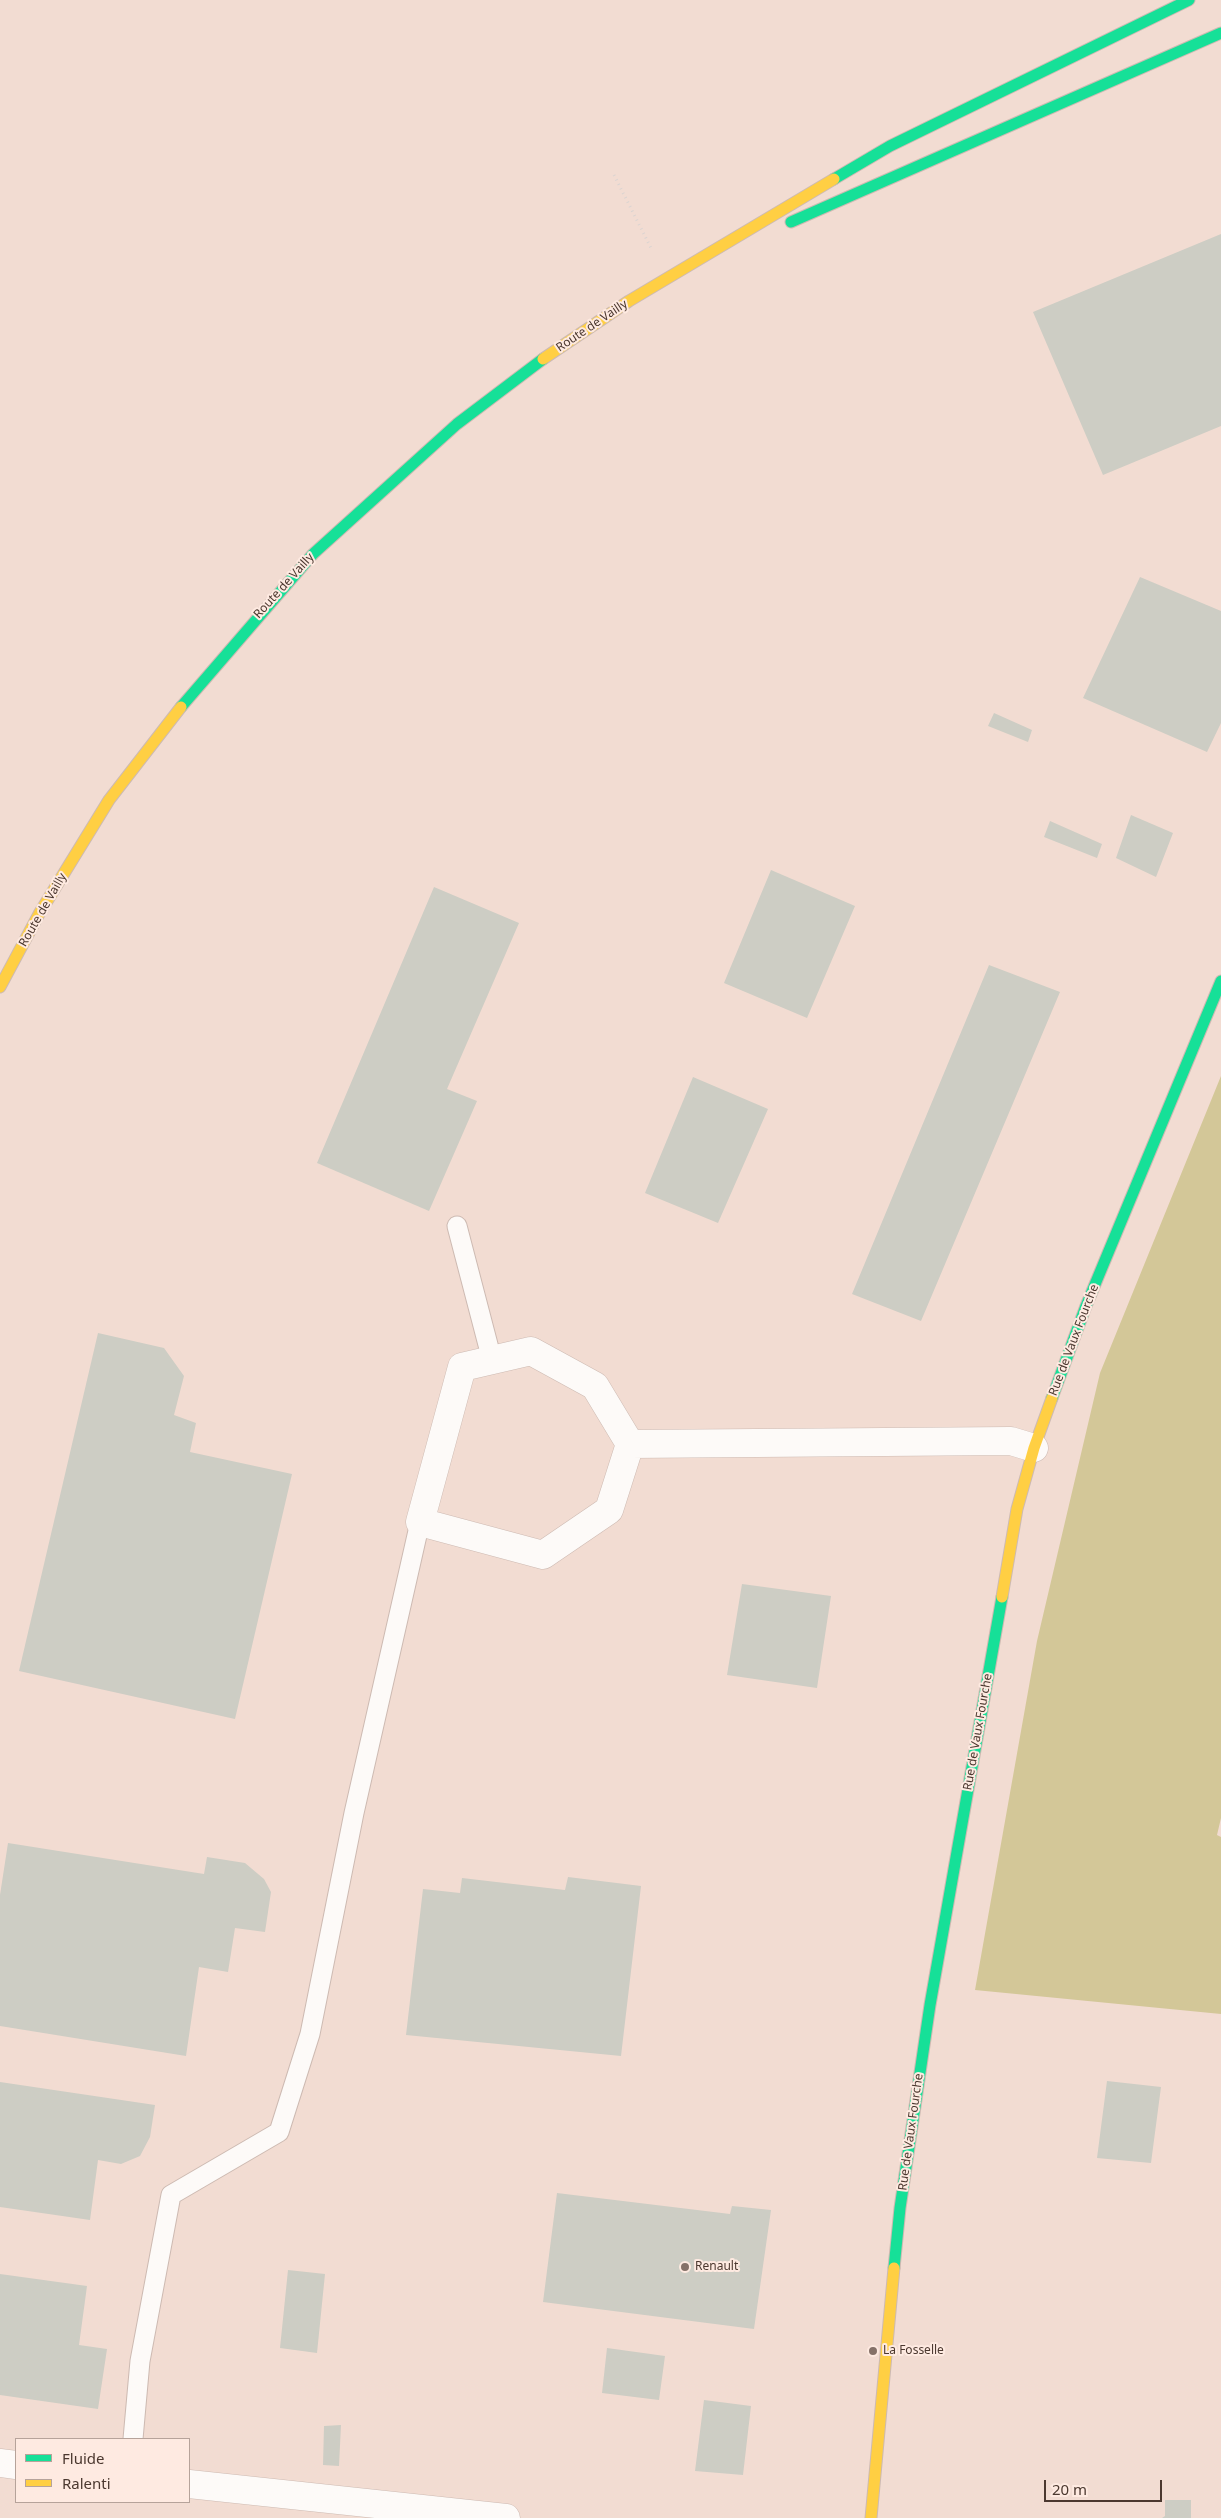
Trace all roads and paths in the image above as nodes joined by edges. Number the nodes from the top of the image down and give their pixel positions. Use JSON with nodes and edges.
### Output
{"nodes":[{"id":1,"x":1189,"y":0,"type":"edge"},
{"id":2,"x":1221,"y":33,"type":"edge"},
{"id":3,"x":614,"y":175,"type":"dead end"},
{"id":4,"x":784,"y":225,"type":"dead end"},
{"id":5,"x":766,"y":233,"type":"dead end"},
{"id":6,"x":666,"y":278,"type":"junction"},
{"id":7,"x":1221,"y":981,"type":"edge"},
{"id":8,"x":0,"y":987,"type":"edge"},
{"id":9,"x":457,"y":1226,"type":"dead end"},
{"id":10,"x":492,"y":1360,"type":"junction"},
{"id":11,"x":630,"y":1444,"type":"junction"},
{"id":12,"x":1034,"y":1448,"type":"junction"},
{"id":13,"x":420,"y":1522,"type":"junction"},
{"id":14,"x":133,"y":2438,"type":"edge"},
{"id":15,"x":0,"y":2463,"type":"edge"},
{"id":16,"x":15,"y":2465,"type":"edge"},
{"id":17,"x":190,"y":2484,"type":"edge"},
{"id":18,"x":506,"y":2518,"type":"edge"},
{"id":19,"x":871,"y":2518,"type":"edge"}],
"edges":[{"from":1,"to":6,"type":"main road"},
{"from":2,"to":4,"type":"main road"},
{"from":3,"to":6,"type":"path"},
{"from":5,"to":6,"type":"main road"},
{"from":6,"to":8,"type":"main road","name":"Route de Vailly"},
{"from":7,"to":12,"type":"main road","name":"Rue de Vaux Fourche"},
{"from":9,"to":10,"type":"lane"},
{"from":10,"to":11,"type":"street"},
{"from":10,"to":13,"type":"street"},
{"from":11,"to":12,"type":"street"},
{"from":11,"to":13,"type":"street"},
{"from":12,"to":19,"type":"main road","name":"Rue de Vaux Fourche"},
{"from":13,"to":14,"type":"lane"},
{"from":15,"to":16,"type":"street"},
{"from":17,"to":18,"type":"street"}]}
